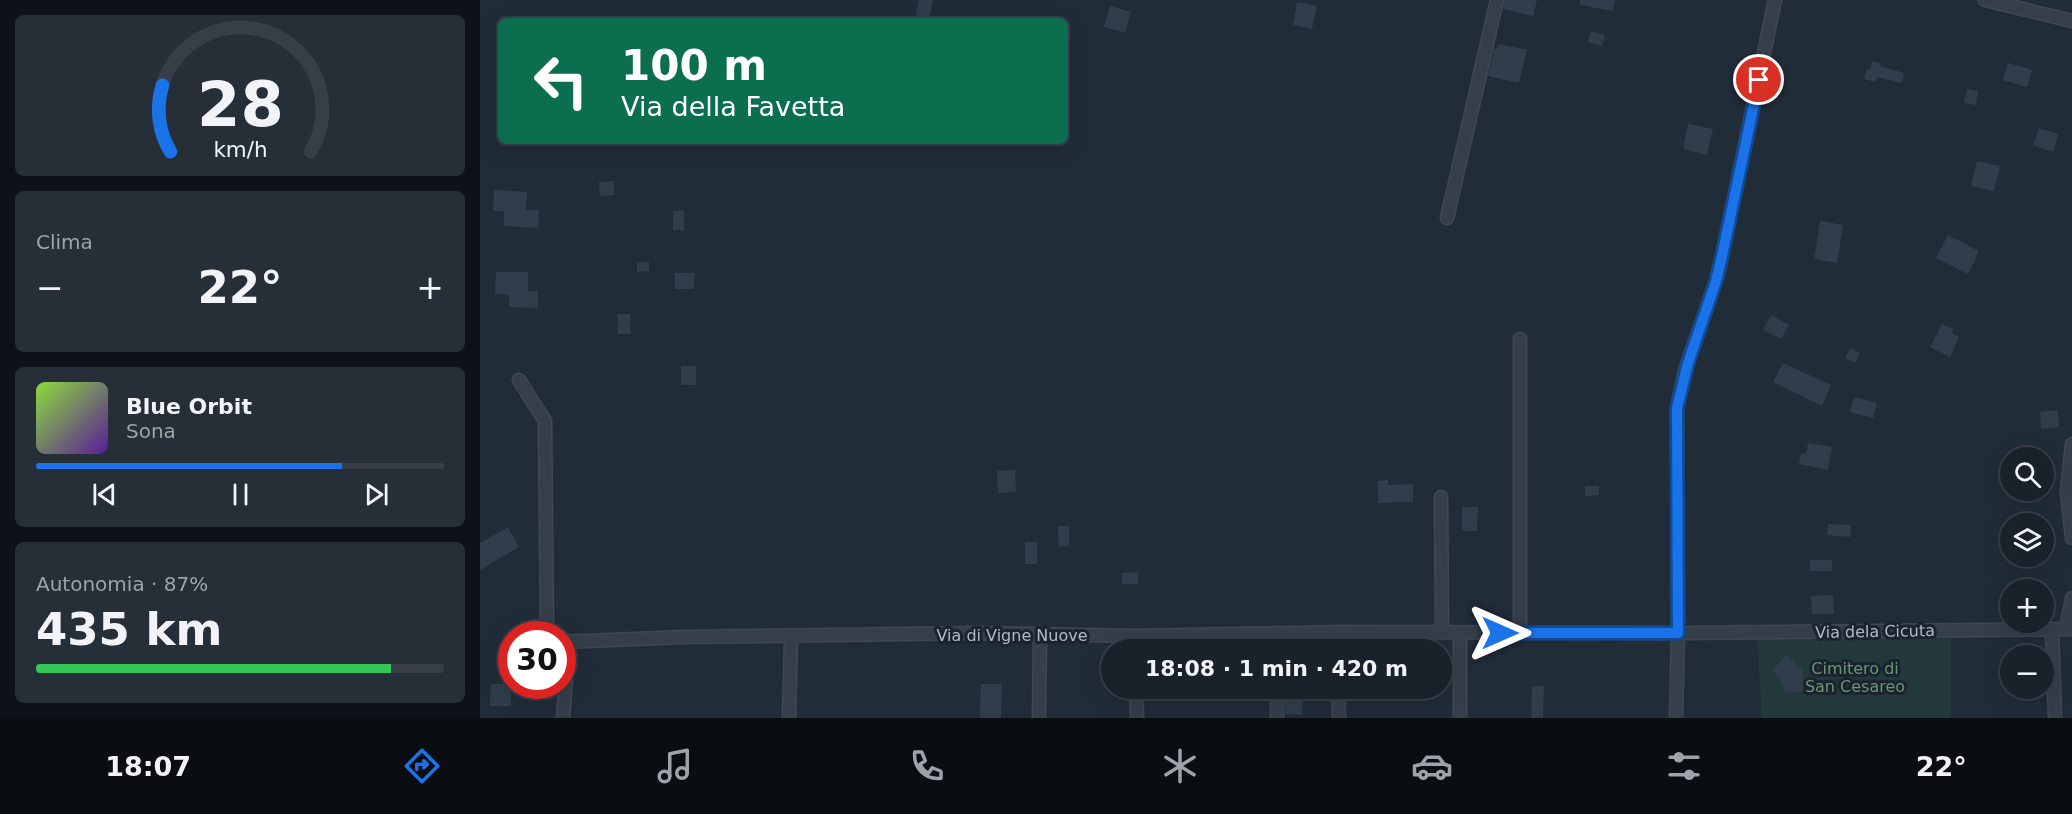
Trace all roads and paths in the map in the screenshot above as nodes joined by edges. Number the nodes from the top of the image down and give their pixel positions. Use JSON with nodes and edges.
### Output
{"nodes":[{"id":1,"x":1497,"y":0,"type":"edge"},
{"id":2,"x":1775,"y":0,"type":"edge"},
{"id":3,"x":1985,"y":0,"type":"edge"},
{"id":4,"x":2072,"y":21,"type":"edge"},
{"id":5,"x":1447,"y":218,"type":"dead end"},
{"id":6,"x":1520,"y":339,"type":"dead end"},
{"id":7,"x":519,"y":380,"type":"dead end"},
{"id":8,"x":2072,"y":444,"type":"edge"},
{"id":9,"x":1441,"y":497,"type":"dead end"},
{"id":10,"x":2072,"y":538,"type":"edge"},
{"id":11,"x":2072,"y":598,"type":"edge"},
{"id":12,"x":547,"y":621,"type":"edge"},
{"id":13,"x":2069,"y":629,"type":"edge"},
{"id":14,"x":2000,"y":630,"type":"edge"},
{"id":15,"x":1338,"y":632,"type":"junction"},
{"id":16,"x":1442,"y":632,"type":"junction"},
{"id":17,"x":1275,"y":633,"type":"junction"},
{"id":18,"x":1460,"y":633,"type":"junction"},
{"id":19,"x":1520,"y":633,"type":"junction"},
{"id":20,"x":1678,"y":633,"type":"junction"},
{"id":21,"x":2052,"y":633,"type":"edge"},
{"id":22,"x":1040,"y":634,"type":"junction"},
{"id":23,"x":791,"y":636,"type":"junction"},
{"id":24,"x":1136,"y":636,"type":"joint"},
{"id":25,"x":1275,"y":639,"type":"edge"},
{"id":26,"x":1338,"y":639,"type":"edge"},
{"id":27,"x":576,"y":642,"type":"edge"},
{"id":28,"x":564,"y":699,"type":"edge"},
{"id":29,"x":1136,"y":699,"type":"edge"},
{"id":30,"x":1277,"y":699,"type":"edge"},
{"id":31,"x":1338,"y":699,"type":"edge"},
{"id":32,"x":563,"y":718,"type":"edge"},
{"id":33,"x":789,"y":718,"type":"edge"},
{"id":34,"x":1039,"y":718,"type":"edge"},
{"id":35,"x":1137,"y":718,"type":"edge"},
{"id":36,"x":1277,"y":718,"type":"edge"},
{"id":37,"x":1339,"y":718,"type":"edge"},
{"id":38,"x":1460,"y":718,"type":"edge"},
{"id":39,"x":1676,"y":718,"type":"edge"},
{"id":40,"x":2055,"y":718,"type":"edge"}],
"edges":[{"from":1,"to":5,"type":"street"},
{"from":2,"to":20,"type":"street"},
{"from":3,"to":4,"type":"street"},
{"from":6,"to":19,"type":"street"},
{"from":7,"to":12,"type":"street"},
{"from":8,"to":10,"type":"street"},
{"from":9,"to":16,"type":"street"},
{"from":11,"to":13,"type":"street"},
{"from":14,"to":20,"type":"street","name":"Via dela Cicuta"},
{"from":15,"to":16,"type":"street","name":"Via di Vigne Nuove"},
{"from":15,"to":17,"type":"street","name":"Via di Vigne Nuove"},
{"from":15,"to":26,"type":"street"},
{"from":16,"to":18,"type":"street","name":"Via di Vigne Nuove"},
{"from":17,"to":24,"type":"street","name":"Via di Vigne Nuove"},
{"from":17,"to":25,"type":"street"},
{"from":18,"to":19,"type":"street","name":"Via di Vigne Nuove"},
{"from":18,"to":38,"type":"street"},
{"from":19,"to":20,"type":"street","name":"Via di Vigne Nuove"},
{"from":20,"to":39,"type":"street"},
{"from":21,"to":40,"type":"street"},
{"from":22,"to":23,"type":"street","name":"Via di Vigne Nuove"},
{"from":22,"to":24,"type":"street","name":"Via di Vigne Nuove"},
{"from":22,"to":34,"type":"street"},
{"from":23,"to":27,"type":"street","name":"Via di Vigne Nuove"},
{"from":23,"to":33,"type":"street"},
{"from":28,"to":32,"type":"street"},
{"from":29,"to":35,"type":"street"},
{"from":30,"to":36,"type":"street"},
{"from":31,"to":37,"type":"street"}]}
